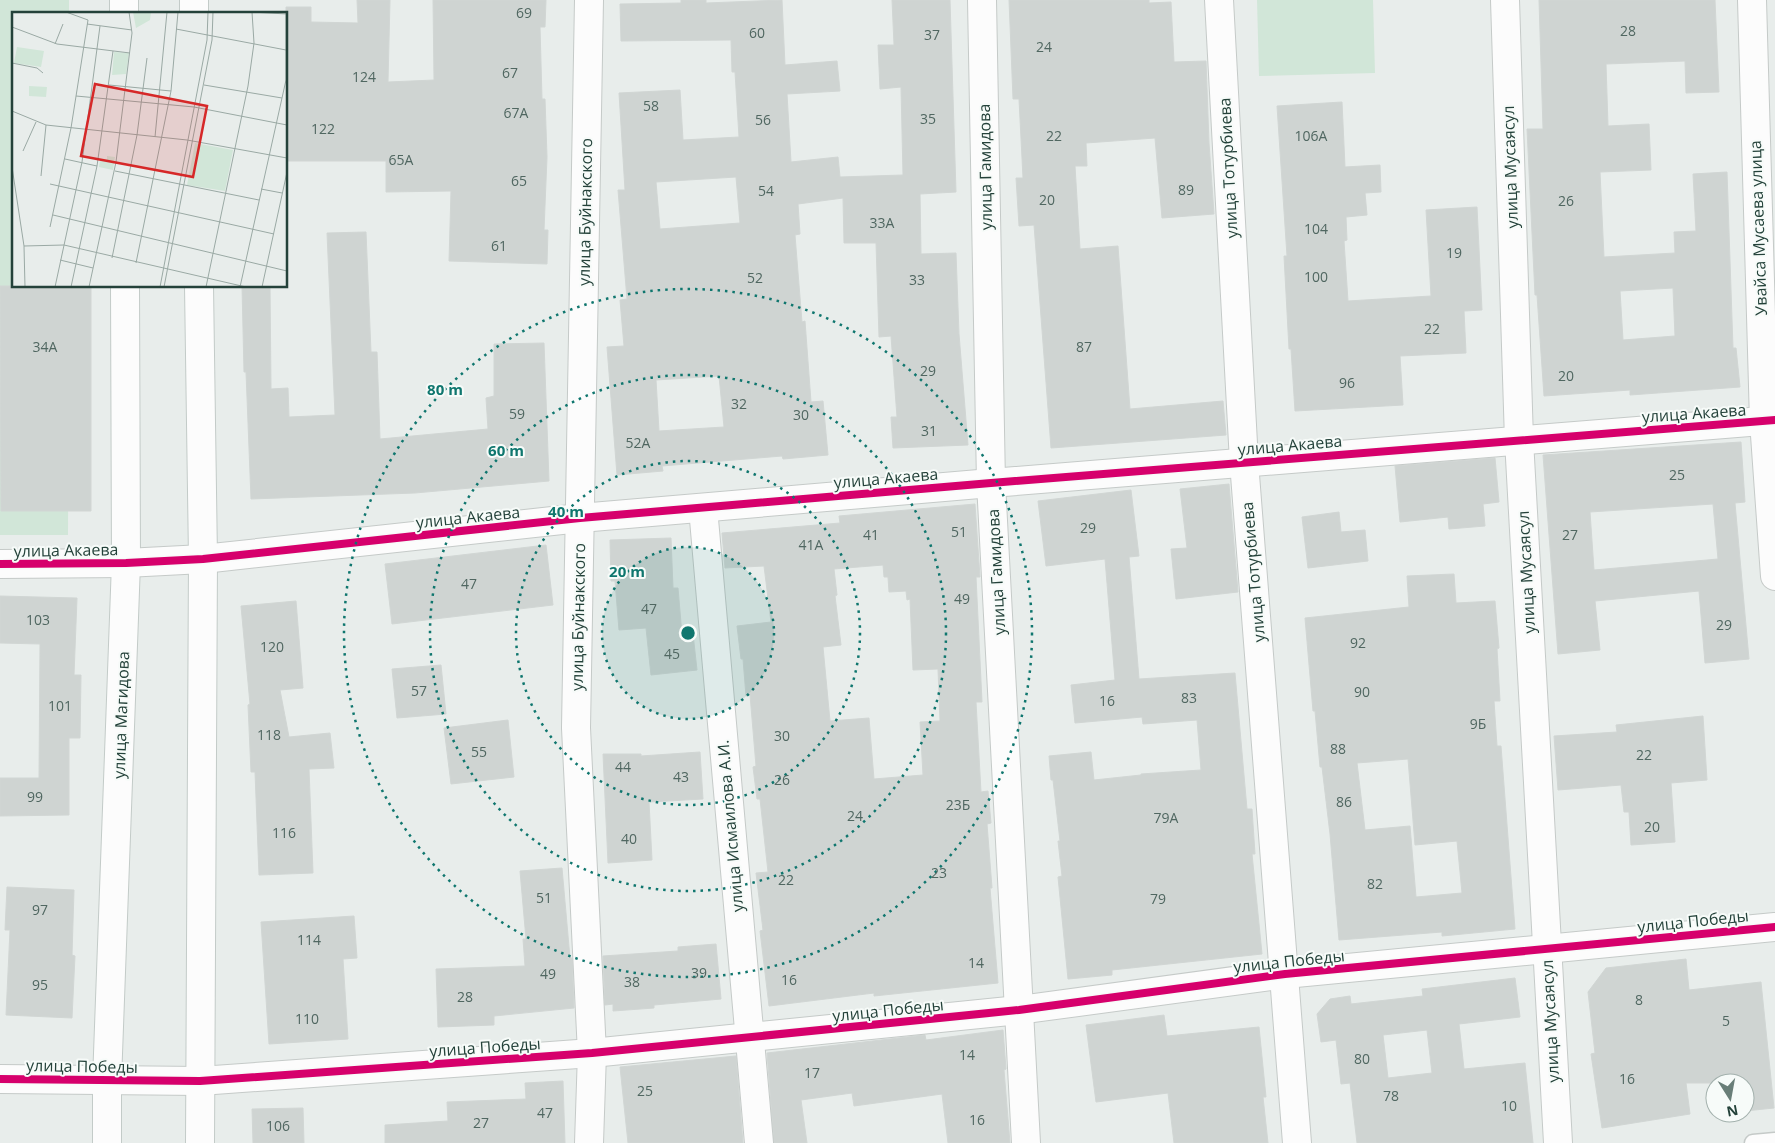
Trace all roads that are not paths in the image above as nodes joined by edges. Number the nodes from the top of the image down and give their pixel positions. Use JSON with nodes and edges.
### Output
{"nodes":[{"id":1,"x":589,"y":0,"type":"edge"},
{"id":2,"x":982,"y":0,"type":"edge"},
{"id":3,"x":1219,"y":0,"type":"edge"},
{"id":4,"x":1505,"y":0,"type":"edge"},
{"id":5,"x":1752,"y":0,"type":"edge"},
{"id":6,"x":125,"y":288,"type":"edge"},
{"id":7,"x":199,"y":288,"type":"edge"},
{"id":8,"x":1770,"y":421,"type":"edge"},
{"id":9,"x":1519,"y":440,"type":"junction"},
{"id":10,"x":1244,"y":462,"type":"junction"},
{"id":11,"x":991,"y":483,"type":"junction"},
{"id":12,"x":703,"y":508,"type":"junction"},
{"id":13,"x":580,"y":518,"type":"junction"},
{"id":14,"x":203,"y":559,"type":"junction"},
{"id":15,"x":126,"y":563,"type":"junction"},
{"id":16,"x":0,"y":564,"type":"edge"},
{"id":17,"x":1775,"y":576,"type":"edge"},
{"id":18,"x":1775,"y":927,"type":"edge"},
{"id":19,"x":1546,"y":950,"type":"junction"},
{"id":20,"x":1285,"y":974,"type":"junction"},
{"id":21,"x":1019,"y":1010,"type":"junction"},
{"id":22,"x":749,"y":1038,"type":"junction"},
{"id":23,"x":592,"y":1053,"type":"junction"},
{"id":24,"x":0,"y":1079,"type":"edge"},
{"id":25,"x":107,"y":1081,"type":"junction"},
{"id":26,"x":200,"y":1081,"type":"junction"},
{"id":27,"x":1775,"y":1141,"type":"edge"},
{"id":28,"x":107,"y":1143,"type":"edge"},
{"id":29,"x":200,"y":1143,"type":"edge"},
{"id":30,"x":589,"y":1143,"type":"edge"},
{"id":31,"x":759,"y":1143,"type":"edge"},
{"id":32,"x":1026,"y":1143,"type":"edge"},
{"id":33,"x":1297,"y":1143,"type":"edge"},
{"id":34,"x":1558,"y":1143,"type":"edge"},
{"id":35,"x":1753,"y":1143,"type":"edge"}],
"edges":[{"from":1,"to":13,"type":"street","name":"улица Буйнакского"},
{"from":2,"to":11,"type":"street","name":"улица Гамидова"},
{"from":3,"to":10,"type":"street","name":"улица Тотурбиева"},
{"from":4,"to":9,"type":"street","name":"улица Мусаясул"},
{"from":5,"to":8,"type":"street","name":"Увайса Мусаева улица"},
{"from":6,"to":15,"type":"street","name":"улица Магидова"},
{"from":7,"to":14,"type":"street"},
{"from":8,"to":9,"type":"street","name":"улица Акаева"},
{"from":8,"to":17,"type":"street","name":"Увайса Мусаева улица"},
{"from":9,"to":10,"type":"street","name":"улица Акаева"},
{"from":9,"to":19,"type":"street","name":"улица Мусаясул"},
{"from":10,"to":11,"type":"street","name":"улица Акаева"},
{"from":10,"to":20,"type":"street","name":"улица Тотурбиева"},
{"from":11,"to":12,"type":"street","name":"улица Акаева"},
{"from":11,"to":21,"type":"street","name":"улица Гамидова"},
{"from":12,"to":13,"type":"street","name":"улица Акаева"},
{"from":12,"to":22,"type":"street","name":"улица Исмаилова А.И."},
{"from":13,"to":14,"type":"street","name":"улица Акаева"},
{"from":13,"to":23,"type":"street","name":"улица Буйнакского"},
{"from":14,"to":15,"type":"street","name":"улица Акаева"},
{"from":14,"to":26,"type":"street"},
{"from":15,"to":16,"type":"street","name":"улица Акаева"},
{"from":15,"to":25,"type":"street","name":"улица Магидова"},
{"from":18,"to":19,"type":"street","name":"улица Победы"},
{"from":19,"to":20,"type":"street","name":"улица Победы"},
{"from":19,"to":34,"type":"street","name":"улица Мусаясул"},
{"from":20,"to":21,"type":"street","name":"улица Победы"},
{"from":20,"to":33,"type":"street","name":"улица Тотурбиева"},
{"from":21,"to":22,"type":"street","name":"улица Победы"},
{"from":21,"to":32,"type":"street","name":"улица Гамидова"},
{"from":22,"to":23,"type":"street","name":"улица Победы"},
{"from":22,"to":31,"type":"street","name":"улица Исмаилова А.И."},
{"from":23,"to":26,"type":"street","name":"улица Победы"},
{"from":23,"to":30,"type":"street","name":"улица Буйнакского"},
{"from":24,"to":25,"type":"street","name":"улица Победы"},
{"from":25,"to":26,"type":"street","name":"улица Победы"},
{"from":25,"to":28,"type":"street","name":"улица Магидова"},
{"from":26,"to":29,"type":"street"},
{"from":27,"to":35,"type":"lane"}]}
